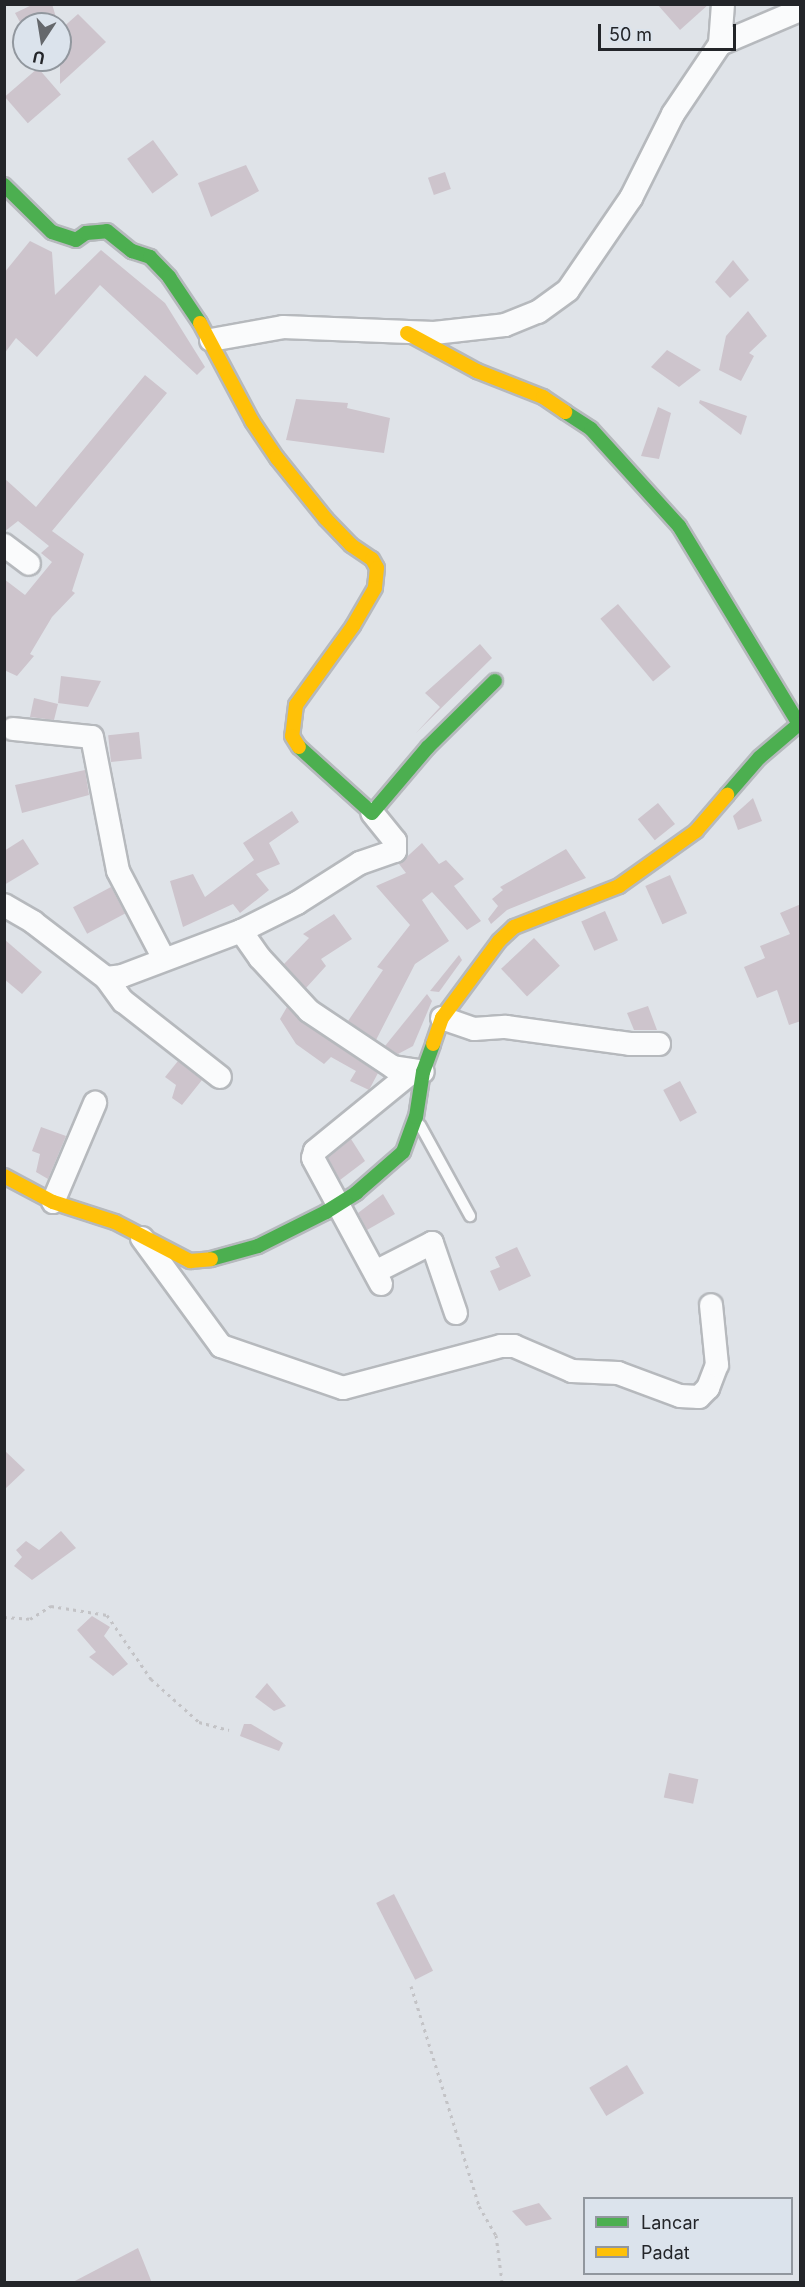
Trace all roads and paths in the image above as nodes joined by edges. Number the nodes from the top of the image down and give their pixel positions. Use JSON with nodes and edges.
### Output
{"nodes":[{"id":1,"x":723,"y":4,"type":"edge"},
{"id":2,"x":801,"y":10,"type":"edge"},
{"id":3,"x":720,"y":44,"type":"junction"},
{"id":4,"x":4,"y":185,"type":"edge"},
{"id":5,"x":407,"y":333,"type":"junction"},
{"id":6,"x":211,"y":340,"type":"junction"},
{"id":7,"x":4,"y":545,"type":"edge"},
{"id":8,"x":28,"y":564,"type":"dead end"},
{"id":9,"x":495,"y":681,"type":"dead end"},
{"id":10,"x":800,"y":723,"type":"edge"},
{"id":11,"x":13,"y":729,"type":"dead end"},
{"id":12,"x":372,"y":813,"type":"junction"},
{"id":13,"x":4,"y":905,"type":"edge"},
{"id":14,"x":241,"y":931,"type":"junction"},
{"id":15,"x":164,"y":959,"type":"junction"},
{"id":16,"x":106,"y":978,"type":"junction"},
{"id":17,"x":442,"y":1018,"type":"junction"},
{"id":18,"x":659,"y":1044,"type":"dead end"},
{"id":19,"x":418,"y":1072,"type":"junction"},
{"id":20,"x":220,"y":1077,"type":"dead end"},
{"id":21,"x":95,"y":1103,"type":"dead end"},
{"id":22,"x":416,"y":1117,"type":"junction"},
{"id":23,"x":4,"y":1176,"type":"edge"},
{"id":24,"x":53,"y":1202,"type":"junction"},
{"id":25,"x":341,"y":1203,"type":"junction"},
{"id":26,"x":470,"y":1215,"type":"dead end"},
{"id":27,"x":140,"y":1235,"type":"junction"},
{"id":28,"x":711,"y":1305,"type":"dead end"},
{"id":29,"x":456,"y":1313,"type":"dead end"},
{"id":30,"x":4,"y":1617,"type":"edge"},
{"id":31,"x":229,"y":1730,"type":"dead end"},
{"id":32,"x":411,"y":1986,"type":"dead end"},
{"id":33,"x":502,"y":2283,"type":"edge"}],
"edges":[{"from":1,"to":3,"type":"street"},
{"from":2,"to":3,"type":"street"},
{"from":3,"to":5,"type":"street"},
{"from":4,"to":6,"type":"street"},
{"from":5,"to":6,"type":"street"},
{"from":5,"to":10,"type":"street"},
{"from":6,"to":12,"type":"street"},
{"from":7,"to":8,"type":"street"},
{"from":9,"to":12,"type":"street"},
{"from":10,"to":17,"type":"street"},
{"from":11,"to":15,"type":"street"},
{"from":12,"to":14,"type":"street"},
{"from":13,"to":16,"type":"street"},
{"from":14,"to":15,"type":"street"},
{"from":14,"to":19,"type":"street"},
{"from":15,"to":16,"type":"street"},
{"from":16,"to":20,"type":"street"},
{"from":17,"to":18,"type":"street"},
{"from":17,"to":19,"type":"street"},
{"from":19,"to":22,"type":"street"},
{"from":19,"to":25,"type":"street"},
{"from":21,"to":24,"type":"street"},
{"from":22,"to":25,"type":"street"},
{"from":22,"to":26,"type":"lane"},
{"from":23,"to":24,"type":"street"},
{"from":24,"to":27,"type":"street"},
{"from":25,"to":27,"type":"street"},
{"from":25,"to":29,"type":"street"},
{"from":27,"to":28,"type":"street"},
{"from":30,"to":31,"type":"path"},
{"from":32,"to":33,"type":"path"}]}
